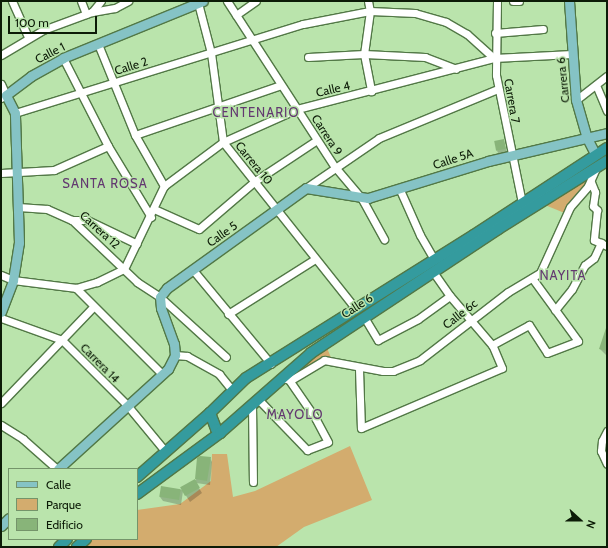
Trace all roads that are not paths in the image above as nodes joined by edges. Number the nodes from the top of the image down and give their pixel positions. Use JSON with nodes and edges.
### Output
{"nodes":[{"id":1,"x":12,"y":1,"type":"edge"},
{"id":2,"x":81,"y":1,"type":"edge"},
{"id":3,"x":101,"y":1,"type":"edge"},
{"id":4,"x":128,"y":1,"type":"edge"},
{"id":5,"x":227,"y":1,"type":"edge"},
{"id":6,"x":256,"y":1,"type":"edge"},
{"id":7,"x":368,"y":1,"type":"edge"},
{"id":8,"x":496,"y":1,"type":"edge"},
{"id":9,"x":513,"y":1,"type":"edge"},
{"id":10,"x":519,"y":1,"type":"edge"},
{"id":11,"x":569,"y":1,"type":"edge"},
{"id":12,"x":201,"y":2,"type":"edge"},
{"id":13,"x":370,"y":11,"type":"junction"},
{"id":14,"x":89,"y":13,"type":"junction"},
{"id":15,"x":236,"y":15,"type":"junction"},
{"id":16,"x":543,"y":29,"type":"dead end"},
{"id":17,"x":495,"y":33,"type":"junction"},
{"id":18,"x":28,"y":37,"type":"junction"},
{"id":19,"x":253,"y":40,"type":"junction"},
{"id":20,"x":98,"y":44,"type":"junction"},
{"id":21,"x":211,"y":53,"type":"junction"},
{"id":22,"x":364,"y":54,"type":"junction"},
{"id":23,"x":572,"y":54,"type":"junction"},
{"id":24,"x":1,"y":55,"type":"edge"},
{"id":25,"x":308,"y":57,"type":"dead end"},
{"id":26,"x":63,"y":58,"type":"junction"},
{"id":27,"x":494,"y":58,"type":"junction"},
{"id":28,"x":456,"y":69,"type":"junction"},
{"id":29,"x":607,"y":76,"type":"edge"},
{"id":30,"x":113,"y":83,"type":"junction"},
{"id":31,"x":1,"y":84,"type":"edge"},
{"id":32,"x":281,"y":85,"type":"junction"},
{"id":33,"x":596,"y":85,"type":"junction"},
{"id":34,"x":498,"y":89,"type":"junction"},
{"id":35,"x":371,"y":91,"type":"junction"},
{"id":36,"x":79,"y":93,"type":"junction"},
{"id":37,"x":4,"y":96,"type":"edge"},
{"id":38,"x":576,"y":100,"type":"junction"},
{"id":39,"x":219,"y":106,"type":"junction"},
{"id":40,"x":297,"y":109,"type":"junction"},
{"id":41,"x":607,"y":111,"type":"edge"},
{"id":42,"x":15,"y":113,"type":"junction"},
{"id":43,"x":607,"y":133,"type":"edge"},
{"id":44,"x":135,"y":135,"type":"junction"},
{"id":45,"x":587,"y":138,"type":"junction"},
{"id":46,"x":317,"y":140,"type":"junction"},
{"id":47,"x":223,"y":142,"type":"junction"},
{"id":48,"x":108,"y":146,"type":"junction"},
{"id":49,"x":607,"y":148,"type":"edge"},
{"id":50,"x":595,"y":154,"type":"junction"},
{"id":51,"x":512,"y":155,"type":"junction"},
{"id":52,"x":607,"y":161,"type":"edge"},
{"id":53,"x":335,"y":168,"type":"junction"},
{"id":54,"x":596,"y":168,"type":"junction"},
{"id":55,"x":1,"y":173,"type":"edge"},
{"id":56,"x":18,"y":173,"type":"junction"},
{"id":57,"x":255,"y":181,"type":"junction"},
{"id":58,"x":591,"y":182,"type":"junction"},
{"id":59,"x":164,"y":186,"type":"junction"},
{"id":60,"x":306,"y":188,"type":"junction"},
{"id":61,"x":400,"y":190,"type":"junction"},
{"id":62,"x":362,"y":199,"type":"junction"},
{"id":63,"x":522,"y":203,"type":"junction"},
{"id":64,"x":18,"y":207,"type":"junction"},
{"id":65,"x":154,"y":209,"type":"junction"},
{"id":66,"x":278,"y":209,"type":"junction"},
{"id":67,"x":151,"y":217,"type":"junction"},
{"id":68,"x":72,"y":220,"type":"junction"},
{"id":69,"x":384,"y":239,"type":"dead end"},
{"id":70,"x":600,"y":243,"type":"edge"},
{"id":71,"x":137,"y":244,"type":"junction"},
{"id":72,"x":315,"y":259,"type":"junction"},
{"id":73,"x":434,"y":259,"type":"junction"},
{"id":74,"x":124,"y":269,"type":"junction"},
{"id":75,"x":193,"y":270,"type":"junction"},
{"id":76,"x":433,"y":272,"type":"junction"},
{"id":77,"x":1,"y":275,"type":"edge"},
{"id":78,"x":532,"y":278,"type":"junction"},
{"id":79,"x":13,"y":280,"type":"junction"},
{"id":80,"x":76,"y":288,"type":"junction"},
{"id":81,"x":160,"y":296,"type":"junction"},
{"id":82,"x":450,"y":296,"type":"junction"},
{"id":83,"x":93,"y":307,"type":"junction"},
{"id":84,"x":356,"y":309,"type":"junction"},
{"id":85,"x":555,"y":310,"type":"junction"},
{"id":86,"x":1,"y":312,"type":"edge"},
{"id":87,"x":228,"y":314,"type":"junction"},
{"id":88,"x":364,"y":317,"type":"junction"},
{"id":89,"x":1,"y":318,"type":"edge"},
{"id":90,"x":470,"y":320,"type":"junction"},
{"id":91,"x":62,"y":340,"type":"junction"},
{"id":92,"x":492,"y":345,"type":"junction"},
{"id":93,"x":175,"y":354,"type":"junction"},
{"id":94,"x":226,"y":358,"type":"dead end"},
{"id":95,"x":271,"y":364,"type":"junction"},
{"id":96,"x":359,"y":369,"type":"junction"},
{"id":97,"x":162,"y":374,"type":"junction"},
{"id":98,"x":285,"y":379,"type":"junction"},
{"id":99,"x":232,"y":390,"type":"junction"},
{"id":100,"x":255,"y":402,"type":"junction"},
{"id":101,"x":1,"y":403,"type":"edge"},
{"id":102,"x":127,"y":405,"type":"junction"},
{"id":103,"x":210,"y":413,"type":"junction"},
{"id":104,"x":1,"y":426,"type":"edge"},
{"id":105,"x":607,"y":430,"type":"edge"},
{"id":106,"x":220,"y":433,"type":"junction"},
{"id":107,"x":165,"y":451,"type":"junction"},
{"id":108,"x":607,"y":464,"type":"edge"},
{"id":109,"x":57,"y":468,"type":"edge"},
{"id":110,"x":59,"y":468,"type":"edge"},
{"id":111,"x":138,"y":476,"type":"edge"},
{"id":112,"x":253,"y":482,"type":"dead end"},
{"id":113,"x":138,"y":493,"type":"edge"},
{"id":114,"x":85,"y":540,"type":"edge"},
{"id":115,"x":77,"y":547,"type":"edge"}],
"edges":[{"from":1,"to":18,"type":"street"},
{"from":2,"to":14,"type":"street"},
{"from":3,"to":14,"type":"street"},
{"from":4,"to":14,"type":"street"},
{"from":5,"to":15,"type":"street","name":"Carrera 9"},
{"from":6,"to":15,"type":"street"},
{"from":7,"to":13,"type":"street"},
{"from":8,"to":17,"type":"street","name":"Carrera 7"},
{"from":9,"to":10,"type":"street"},
{"from":11,"to":23,"type":"main road","name":"Carrera 6"},
{"from":12,"to":20,"type":"main road","name":"Calle 1"},
{"from":12,"to":21,"type":"street","name":"Carrera 10"},
{"from":13,"to":19,"type":"street","name":"Calle 2"},
{"from":13,"to":22,"type":"street"},
{"from":13,"to":27,"type":"street","name":"Calle 2"},
{"from":14,"to":18,"type":"street"},
{"from":15,"to":19,"type":"street","name":"Carrera 9"},
{"from":16,"to":17,"type":"street"},
{"from":17,"to":27,"type":"street","name":"Carrera 7"},
{"from":18,"to":24,"type":"street"},
{"from":19,"to":21,"type":"street","name":"Calle 2"},
{"from":19,"to":32,"type":"street","name":"Carrera 9"},
{"from":20,"to":26,"type":"main road","name":"Calle 1"},
{"from":20,"to":30,"type":"street"},
{"from":21,"to":30,"type":"street","name":"Calle 2"},
{"from":21,"to":39,"type":"street","name":"Carrera 10"},
{"from":22,"to":25,"type":"street"},
{"from":22,"to":28,"type":"street"},
{"from":22,"to":35,"type":"street"},
{"from":23,"to":27,"type":"street","name":"Calle 4"},
{"from":23,"to":38,"type":"main road","name":"Carrera 6"},
{"from":26,"to":36,"type":"street"},
{"from":26,"to":37,"type":"main road","name":"Calle 1"},
{"from":27,"to":28,"type":"street","name":"Calle 4"},
{"from":27,"to":34,"type":"street","name":"Carrera 7"},
{"from":28,"to":35,"type":"street","name":"Calle 4"},
{"from":29,"to":33,"type":"street"},
{"from":30,"to":36,"type":"street","name":"Calle 2"},
{"from":30,"to":44,"type":"street"},
{"from":31,"to":37,"type":"street"},
{"from":32,"to":39,"type":"street"},
{"from":32,"to":40,"type":"street","name":"Carrera 9"},
{"from":33,"to":38,"type":"street"},
{"from":33,"to":41,"type":"street"},
{"from":34,"to":51,"type":"street","name":"Carrera 7"},
{"from":34,"to":53,"type":"street","name":"Calle 5"},
{"from":35,"to":40,"type":"street","name":"Calle 4"},
{"from":36,"to":42,"type":"street","name":"Calle 2"},
{"from":36,"to":48,"type":"street"},
{"from":37,"to":42,"type":"main road"},
{"from":38,"to":45,"type":"main road","name":"Carrera 6"},
{"from":39,"to":44,"type":"street"},
{"from":39,"to":47,"type":"street","name":"Carrera 10"},
{"from":40,"to":46,"type":"street","name":"Carrera 9"},
{"from":40,"to":47,"type":"street","name":"Calle 4"},
{"from":42,"to":56,"type":"main road"},
{"from":43,"to":45,"type":"main road","name":"Calle 5A"},
{"from":44,"to":59,"type":"street"},
{"from":45,"to":50,"type":"main road","name":"Carrera 6"},
{"from":45,"to":51,"type":"main road","name":"Calle 5A"},
{"from":46,"to":53,"type":"street","name":"Carrera 9"},
{"from":46,"to":57,"type":"street"},
{"from":47,"to":57,"type":"street","name":"Carrera 10"},
{"from":47,"to":59,"type":"street","name":"Calle 4"},
{"from":48,"to":56,"type":"street"},
{"from":48,"to":67,"type":"street"},
{"from":49,"to":50,"type":"highway","name":"Calle 6"},
{"from":50,"to":63,"type":"highway","name":"Calle 6"},
{"from":51,"to":61,"type":"main road","name":"Calle 5A"},
{"from":51,"to":63,"type":"street","name":"Carrera 7"},
{"from":52,"to":54,"type":"highway","name":"Calle 6"},
{"from":53,"to":60,"type":"street","name":"Calle 5"},
{"from":53,"to":62,"type":"street","name":"Carrera 9"},
{"from":54,"to":58,"type":"street","name":"Calle 6c"},
{"from":54,"to":76,"type":"highway","name":"Calle 6"},
{"from":55,"to":56,"type":"street"},
{"from":56,"to":64,"type":"main road"},
{"from":57,"to":65,"type":"street"},
{"from":57,"to":66,"type":"street","name":"Carrera 10"},
{"from":58,"to":70,"type":"street"},
{"from":58,"to":78,"type":"street","name":"Calle 6c"},
{"from":59,"to":65,"type":"street","name":"Calle 4"},
{"from":60,"to":62,"type":"main road","name":"Calle 5A"},
{"from":60,"to":66,"type":"main road","name":"Calle 5"},
{"from":61,"to":62,"type":"main road","name":"Calle 5A"},
{"from":61,"to":73,"type":"street"},
{"from":62,"to":69,"type":"street","name":"Carrera 9"},
{"from":63,"to":73,"type":"highway","name":"Calle 6"},
{"from":64,"to":68,"type":"street","name":"Carrera 12"},
{"from":64,"to":79,"type":"main road"},
{"from":65,"to":67,"type":"street","name":"Calle 4"},
{"from":66,"to":72,"type":"street","name":"Carrera 10"},
{"from":66,"to":75,"type":"main road","name":"Calle 5"},
{"from":67,"to":71,"type":"street","name":"Calle 4"},
{"from":68,"to":71,"type":"street"},
{"from":68,"to":74,"type":"street","name":"Carrera 12"},
{"from":70,"to":85,"type":"street"},
{"from":71,"to":74,"type":"street","name":"Calle 4"},
{"from":72,"to":84,"type":"street","name":"Carrera 10"},
{"from":72,"to":87,"type":"street"},
{"from":73,"to":84,"type":"highway","name":"Calle 6"},
{"from":74,"to":80,"type":"street"},
{"from":74,"to":81,"type":"street","name":"Carrera 12"},
{"from":75,"to":81,"type":"main road","name":"Calle 5"},
{"from":75,"to":87,"type":"street"},
{"from":76,"to":82,"type":"street"},
{"from":76,"to":88,"type":"highway","name":"Calle 6"},
{"from":77,"to":79,"type":"street"},
{"from":78,"to":85,"type":"street"},
{"from":78,"to":90,"type":"street","name":"Calle 6c"},
{"from":79,"to":80,"type":"street"},
{"from":79,"to":86,"type":"main road"},
{"from":80,"to":83,"type":"street"},
{"from":81,"to":93,"type":"main road"},
{"from":81,"to":94,"type":"street","name":"Carrera 12"},
{"from":82,"to":88,"type":"street"},
{"from":82,"to":90,"type":"street"},
{"from":83,"to":91,"type":"street"},
{"from":83,"to":97,"type":"street"},
{"from":84,"to":95,"type":"highway","name":"Calle 6"},
{"from":85,"to":92,"type":"street"},
{"from":87,"to":95,"type":"street"},
{"from":88,"to":98,"type":"highway","name":"Calle 6"},
{"from":89,"to":91,"type":"street","name":"Carrera 14"},
{"from":90,"to":92,"type":"street"},
{"from":90,"to":96,"type":"street","name":"Calle 6c"},
{"from":91,"to":101,"type":"street"},
{"from":91,"to":102,"type":"street","name":"Carrera 14"},
{"from":92,"to":96,"type":"street"},
{"from":93,"to":97,"type":"main road"},
{"from":93,"to":99,"type":"street"},
{"from":95,"to":98,"type":"highway"},
{"from":95,"to":99,"type":"highway","name":"Calle 6"},
{"from":96,"to":98,"type":"street","name":"Calle 6c"},
{"from":97,"to":102,"type":"main road"},
{"from":98,"to":100,"type":"highway","name":"Calle 6"},
{"from":98,"to":100,"type":"street"},
{"from":99,"to":103,"type":"highway","name":"Calle 6"},
{"from":100,"to":106,"type":"highway","name":"Calle 6"},
{"from":100,"to":112,"type":"street"},
{"from":102,"to":107,"type":"street","name":"Carrera 14"},
{"from":102,"to":110,"type":"main road"},
{"from":103,"to":106,"type":"highway"},
{"from":103,"to":107,"type":"highway","name":"Calle 6"},
{"from":104,"to":109,"type":"street"},
{"from":105,"to":108,"type":"street"},
{"from":106,"to":113,"type":"highway","name":"Calle 6"},
{"from":107,"to":111,"type":"highway","name":"Calle 6"},
{"from":114,"to":115,"type":"highway"}]}
